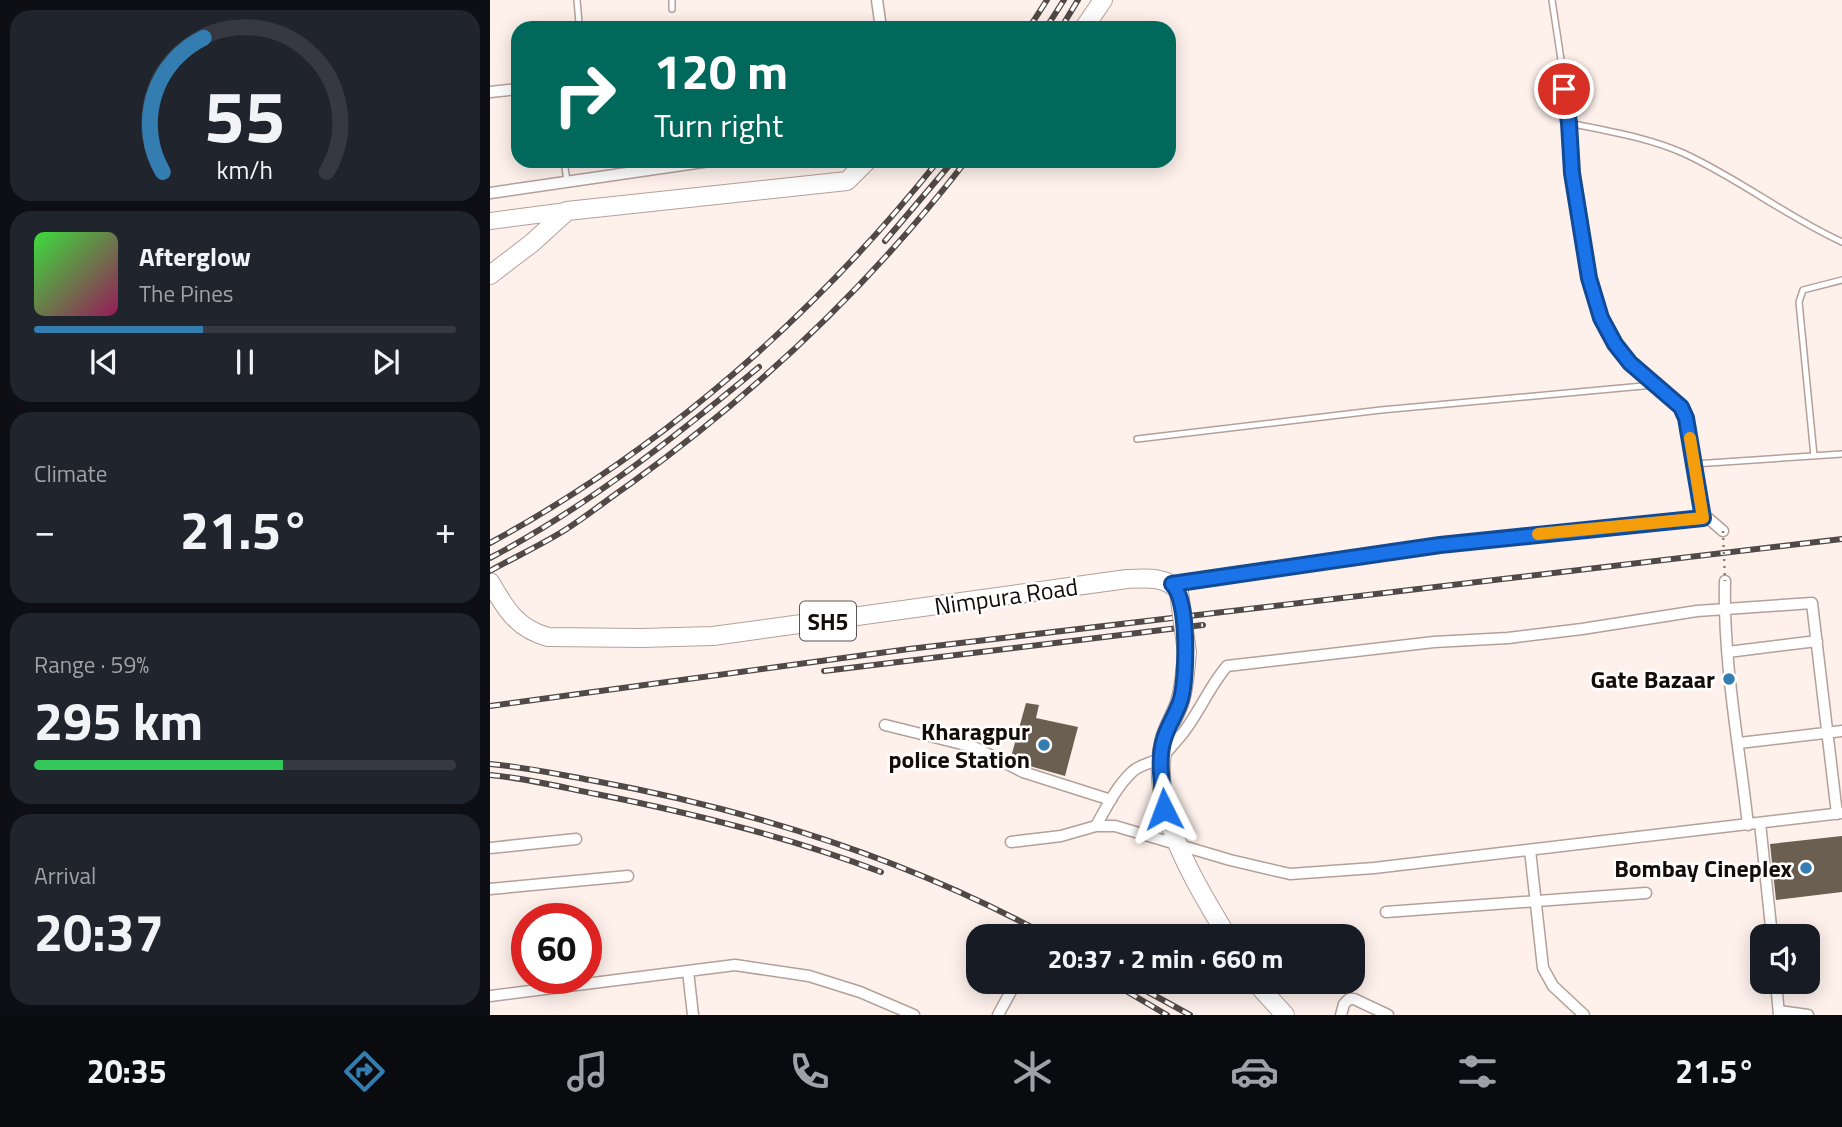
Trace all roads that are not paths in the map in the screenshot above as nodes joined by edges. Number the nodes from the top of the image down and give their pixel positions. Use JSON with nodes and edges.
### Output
{"nodes":[{"id":1,"x":577,"y":0,"type":"edge"},
{"id":2,"x":672,"y":0,"type":"edge"},
{"id":3,"x":877,"y":0,"type":"edge"},
{"id":4,"x":1103,"y":0,"type":"edge"},
{"id":5,"x":1552,"y":0,"type":"edge"},
{"id":6,"x":672,"y":9,"type":"dead end"},
{"id":7,"x":579,"y":21,"type":"edge"},
{"id":8,"x":880,"y":21,"type":"edge"},
{"id":9,"x":1089,"y":21,"type":"edge"},
{"id":10,"x":511,"y":90,"type":"edge"},
{"id":11,"x":490,"y":92,"type":"edge"},
{"id":12,"x":1569,"y":123,"type":"junction"},
{"id":13,"x":565,"y":168,"type":"edge"},
{"id":14,"x":660,"y":168,"type":"edge"},
{"id":15,"x":860,"y":168,"type":"edge"},
{"id":16,"x":567,"y":181,"type":"junction"},
{"id":17,"x":490,"y":193,"type":"edge"},
{"id":18,"x":567,"y":211,"type":"junction"},
{"id":19,"x":490,"y":221,"type":"edge"},
{"id":20,"x":1842,"y":242,"type":"edge"},
{"id":21,"x":490,"y":275,"type":"edge"},
{"id":22,"x":1842,"y":280,"type":"edge"},
{"id":23,"x":1654,"y":385,"type":"junction"},
{"id":24,"x":1137,"y":439,"type":"dead end"},
{"id":25,"x":1842,"y":454,"type":"edge"},
{"id":26,"x":1814,"y":456,"type":"junction"},
{"id":27,"x":1694,"y":464,"type":"junction"},
{"id":28,"x":1703,"y":518,"type":"junction"},
{"id":29,"x":1723,"y":531,"type":"road end"},
{"id":30,"x":1725,"y":581,"type":"road end"},
{"id":31,"x":491,"y":584,"type":"edge"},
{"id":32,"x":1175,"y":588,"type":"junction"},
{"id":33,"x":1724,"y":610,"type":"junction"},
{"id":34,"x":1817,"y":640,"type":"junction"},
{"id":35,"x":1728,"y":652,"type":"junction"},
{"id":36,"x":884,"y":724,"type":"dead end"},
{"id":37,"x":1842,"y":731,"type":"edge"},
{"id":38,"x":1827,"y":732,"type":"junction"},
{"id":39,"x":1739,"y":743,"type":"junction"},
{"id":40,"x":1161,"y":758,"type":"junction"},
{"id":41,"x":1111,"y":800,"type":"junction"},
{"id":42,"x":1839,"y":814,"type":"edge"},
{"id":43,"x":1760,"y":823,"type":"junction"},
{"id":44,"x":1748,"y":825,"type":"junction"},
{"id":45,"x":1096,"y":826,"type":"junction"},
{"id":46,"x":576,"y":839,"type":"dead end"},
{"id":47,"x":1011,"y":842,"type":"dead end"},
{"id":48,"x":1177,"y":843,"type":"junction"},
{"id":49,"x":490,"y":848,"type":"edge"},
{"id":50,"x":1530,"y":850,"type":"junction"},
{"id":51,"x":628,"y":876,"type":"dead end"},
{"id":52,"x":490,"y":889,"type":"edge"},
{"id":53,"x":1646,"y":893,"type":"dead end"},
{"id":54,"x":1535,"y":901,"type":"junction"},
{"id":55,"x":1385,"y":912,"type":"dead end"},
{"id":56,"x":1221,"y":924,"type":"edge"},
{"id":57,"x":1771,"y":924,"type":"edge"},
{"id":58,"x":688,"y":971,"type":"junction"},
{"id":59,"x":1009,"y":994,"type":"edge"},
{"id":60,"x":1266,"y":994,"type":"edge"},
{"id":61,"x":1777,"y":994,"type":"edge"},
{"id":62,"x":490,"y":996,"type":"edge"},
{"id":63,"x":1779,"y":1013,"type":"edge"},
{"id":64,"x":693,"y":1015,"type":"edge"},
{"id":65,"x":914,"y":1015,"type":"edge"},
{"id":66,"x":998,"y":1015,"type":"edge"},
{"id":67,"x":1285,"y":1015,"type":"edge"},
{"id":68,"x":1341,"y":1015,"type":"edge"},
{"id":69,"x":1388,"y":1015,"type":"edge"},
{"id":70,"x":1584,"y":1015,"type":"edge"},
{"id":71,"x":1808,"y":1015,"type":"edge"}],
"edges":[{"from":1,"to":7,"type":"lane"},
{"from":2,"to":6,"type":"lane"},
{"from":3,"to":8,"type":"street"},
{"from":4,"to":9,"type":"main road"},
{"from":5,"to":12,"type":"lane"},
{"from":10,"to":11,"type":"street"},
{"from":12,"to":20,"type":"lane"},
{"from":12,"to":23,"type":"lane"},
{"from":13,"to":16,"type":"lane"},
{"from":14,"to":16,"type":"street"},
{"from":15,"to":18,"type":"main road"},
{"from":16,"to":17,"type":"street"},
{"from":18,"to":19,"type":"main road"},
{"from":18,"to":21,"type":"main road"},
{"from":22,"to":26,"type":"lane"},
{"from":23,"to":24,"type":"lane"},
{"from":23,"to":27,"type":"lane"},
{"from":25,"to":26,"type":"lane"},
{"from":26,"to":27,"type":"lane"},
{"from":27,"to":28,"type":"lane"},
{"from":28,"to":29,"type":"street"},
{"from":28,"to":32,"type":"street"},
{"from":30,"to":33,"type":"street"},
{"from":31,"to":32,"type":"main road","name":"Nimpura Road","number":"SH5"},
{"from":32,"to":40,"type":"main road","bridge":true},
{"from":33,"to":34,"type":"street"},
{"from":33,"to":35,"type":"street"},
{"from":33,"to":40,"type":"street"},
{"from":34,"to":35,"type":"street"},
{"from":34,"to":38,"type":"street"},
{"from":35,"to":39,"type":"street"},
{"from":36,"to":41,"type":"street"},
{"from":37,"to":38,"type":"street"},
{"from":38,"to":39,"type":"street"},
{"from":38,"to":42,"type":"street"},
{"from":39,"to":44,"type":"street"},
{"from":40,"to":41,"type":"street"},
{"from":40,"to":48,"type":"main road"},
{"from":41,"to":45,"type":"street"},
{"from":42,"to":43,"type":"street"},
{"from":43,"to":44,"type":"street"},
{"from":43,"to":57,"type":"street"},
{"from":44,"to":50,"type":"street"},
{"from":45,"to":47,"type":"street"},
{"from":45,"to":48,"type":"street"},
{"from":46,"to":49,"type":"street"},
{"from":48,"to":50,"type":"street"},
{"from":48,"to":56,"type":"main road"},
{"from":50,"to":54,"type":"street"},
{"from":51,"to":52,"type":"street"},
{"from":53,"to":54,"type":"street"},
{"from":54,"to":55,"type":"street"},
{"from":54,"to":70,"type":"street"},
{"from":58,"to":62,"type":"street"},
{"from":58,"to":64,"type":"street"},
{"from":58,"to":65,"type":"street"},
{"from":59,"to":66,"type":"street"},
{"from":60,"to":67,"type":"main road"},
{"from":61,"to":63,"type":"street"},
{"from":63,"to":71,"type":"street"},
{"from":68,"to":69,"type":"street"}]}
